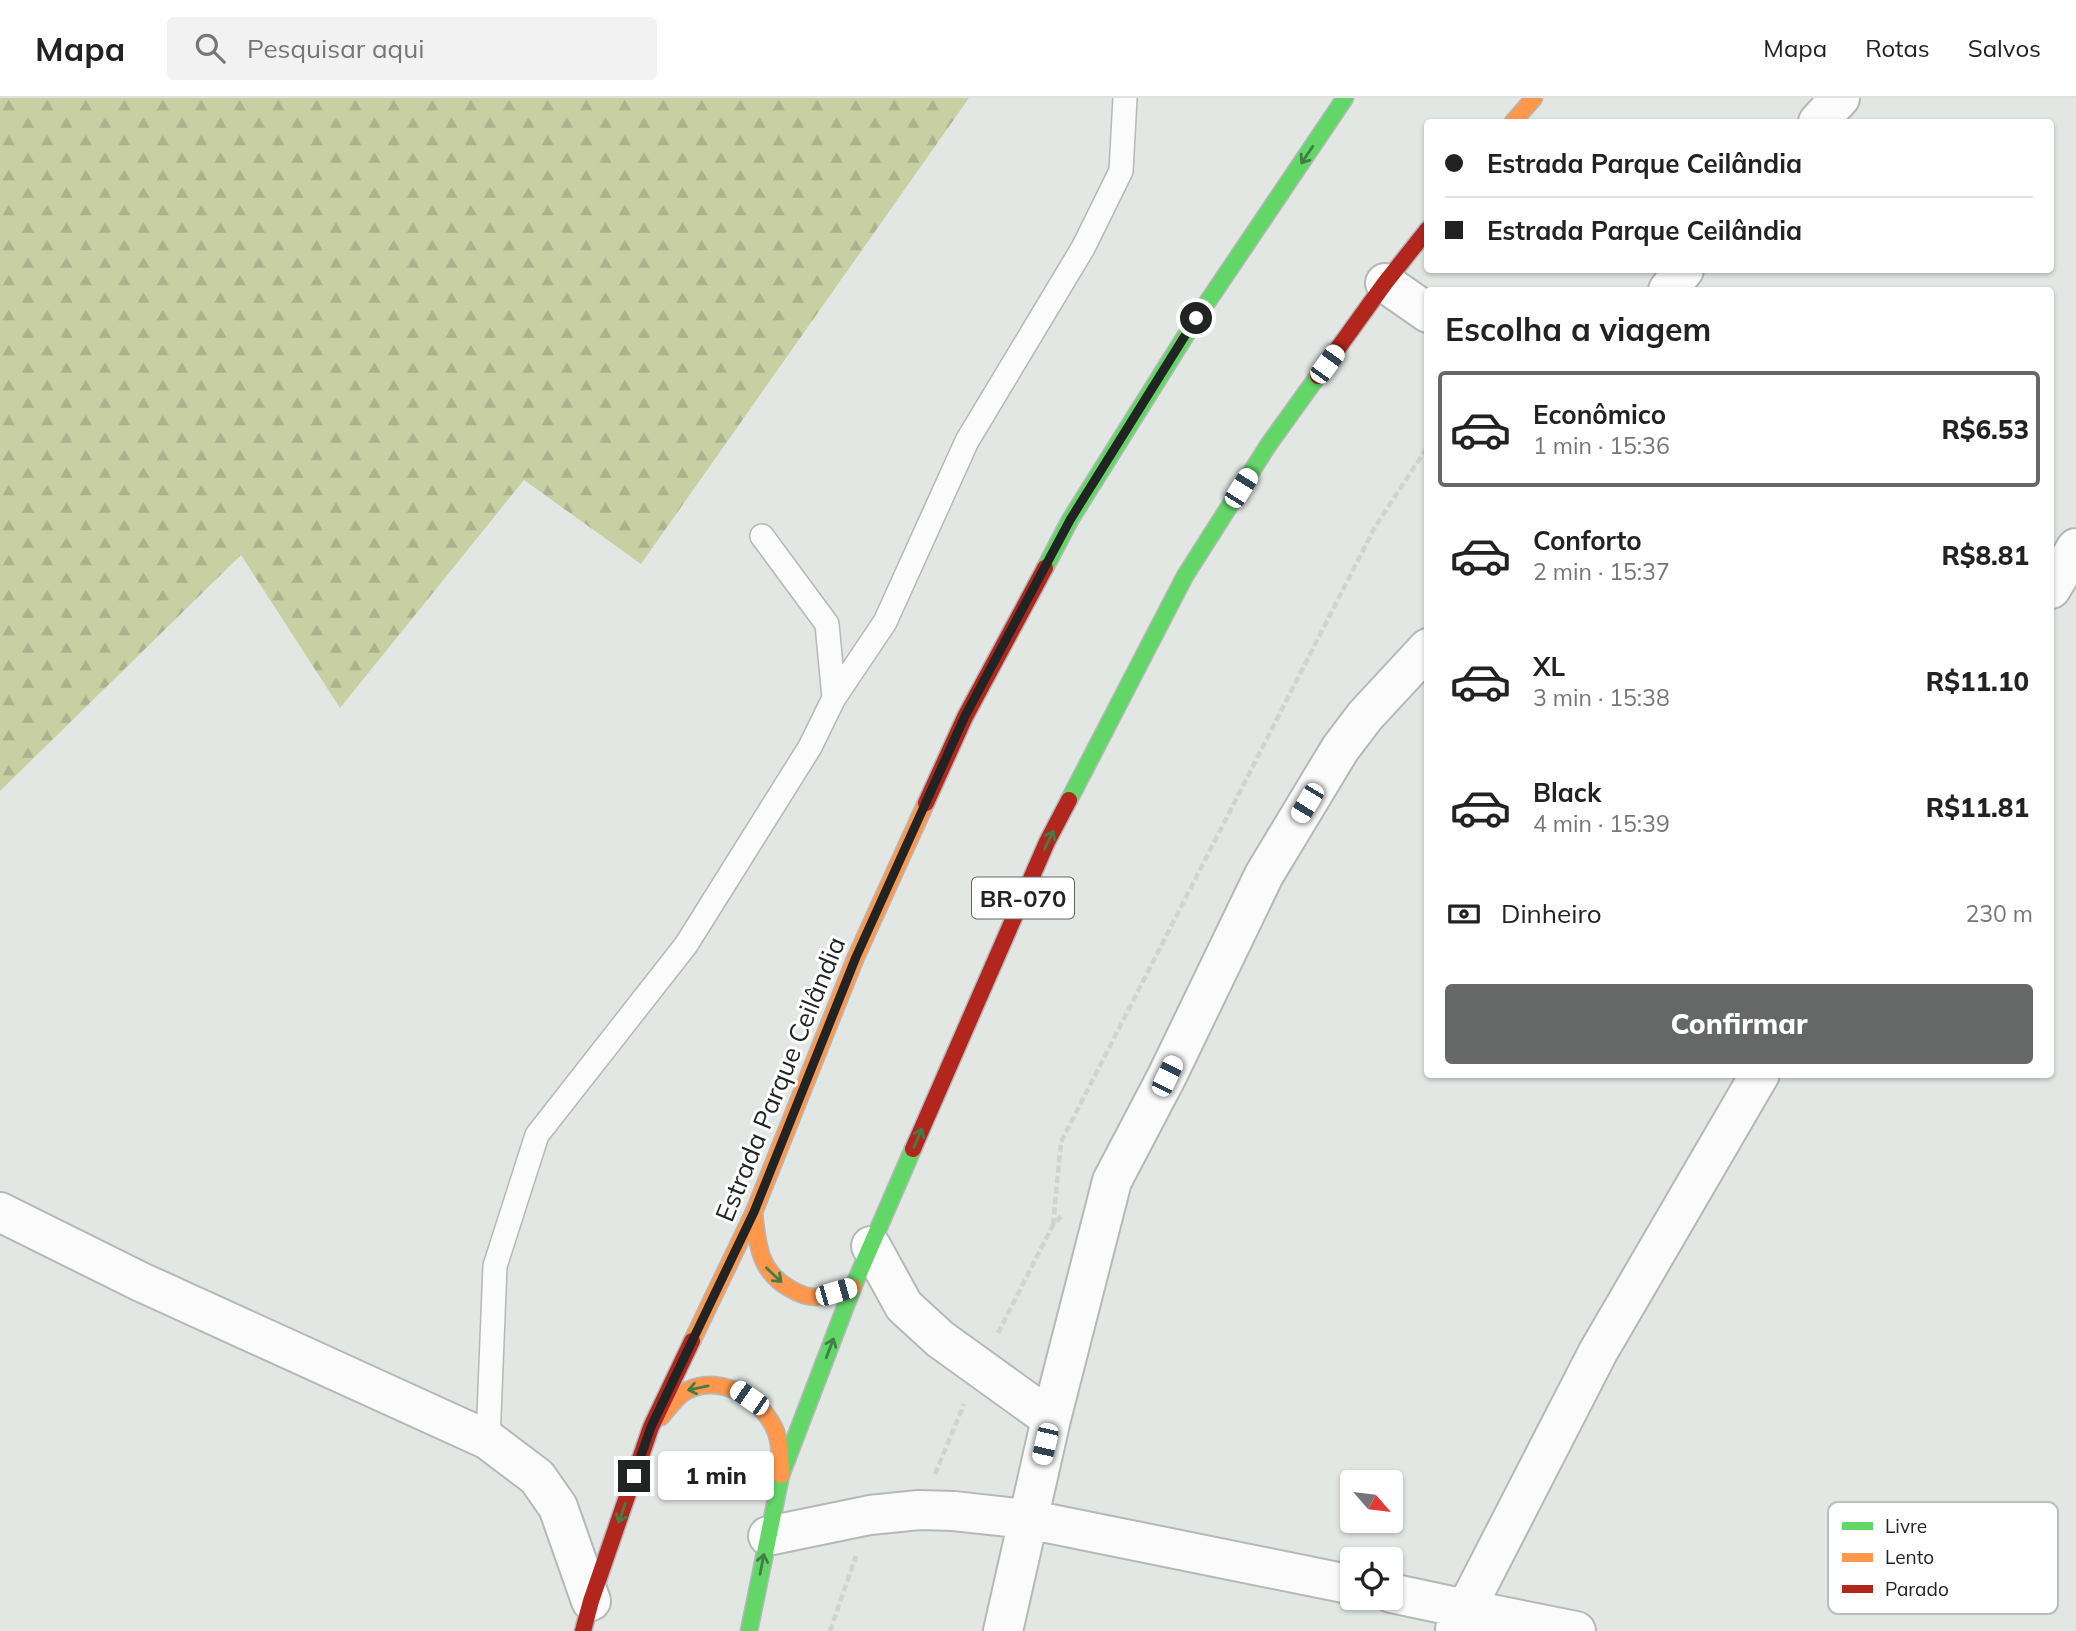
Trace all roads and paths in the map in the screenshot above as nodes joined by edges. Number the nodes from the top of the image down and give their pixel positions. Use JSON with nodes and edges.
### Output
{"nodes":[{"id":1,"x":1125,"y":98,"type":"edge"},
{"id":2,"x":1345,"y":98,"type":"edge"},
{"id":3,"x":1534,"y":98,"type":"edge"},
{"id":4,"x":1840,"y":98,"type":"edge"},
{"id":5,"x":1516,"y":119,"type":"edge"},
{"id":6,"x":1821,"y":119,"type":"edge"},
{"id":7,"x":1424,"y":234,"type":"edge"},
{"id":8,"x":1682,"y":273,"type":"edge"},
{"id":9,"x":1385,"y":283,"type":"junction"},
{"id":10,"x":1670,"y":287,"type":"edge"},
{"id":11,"x":1424,"y":310,"type":"edge"},
{"id":12,"x":1424,"y":452,"type":"edge"},
{"id":13,"x":762,"y":536,"type":"dead end"},
{"id":14,"x":2076,"y":548,"type":"edge"},
{"id":15,"x":2054,"y":584,"type":"edge"},
{"id":16,"x":1424,"y":652,"type":"edge"},
{"id":17,"x":834,"y":698,"type":"junction"},
{"id":18,"x":1758,"y":1078,"type":"edge"},
{"id":19,"x":1071,"y":1206,"type":"dead end"},
{"id":20,"x":0,"y":1212,"type":"edge"},
{"id":21,"x":754,"y":1212,"type":"junction"},
{"id":22,"x":1053,"y":1225,"type":"junction"},
{"id":23,"x":870,"y":1246,"type":"junction"},
{"id":24,"x":853,"y":1287,"type":"junction"},
{"id":25,"x":980,"y":1368,"type":"junction"},
{"id":26,"x":1051,"y":1419,"type":"junction"},
{"id":27,"x":651,"y":1427,"type":"junction"},
{"id":28,"x":488,"y":1440,"type":"junction"},
{"id":29,"x":781,"y":1475,"type":"junction"},
{"id":30,"x":919,"y":1510,"type":"junction"},
{"id":31,"x":870,"y":1515,"type":"junction"},
{"id":32,"x":1027,"y":1518,"type":"junction"},
{"id":33,"x":768,"y":1536,"type":"junction"},
{"id":34,"x":1340,"y":1582,"type":"edge"},
{"id":35,"x":1403,"y":1598,"type":"edge"},
{"id":36,"x":587,"y":1616,"type":"edge"},
{"id":37,"x":1460,"y":1620,"type":"edge"},
{"id":38,"x":749,"y":1631,"type":"edge"},
{"id":39,"x":830,"y":1631,"type":"edge"},
{"id":40,"x":1003,"y":1631,"type":"edge"},
{"id":41,"x":1576,"y":1631,"type":"edge"}],
"edges":[{"from":1,"to":17,"type":"lane"},
{"from":2,"to":21,"type":"highway","name":"Estrada Parque Ceilândia","one_way":true},
{"from":3,"to":5,"type":"highway"},
{"from":4,"to":6,"type":"street"},
{"from":7,"to":9,"type":"highway","number":"BR-070"},
{"from":8,"to":10,"type":"street"},
{"from":9,"to":11,"type":"street"},
{"from":23,"to":9,"type":"highway","number":"BR-070","one_way":true},
{"from":12,"to":22,"type":"path"},
{"from":13,"to":17,"type":"lane"},
{"from":14,"to":15,"type":"street"},
{"from":16,"to":26,"type":"street"},
{"from":17,"to":28,"type":"lane"},
{"from":18,"to":37,"type":"street"},
{"from":19,"to":22,"type":"path"},
{"from":20,"to":28,"type":"street"},
{"from":21,"to":24,"type":"highway","one_way":true},
{"from":21,"to":27,"type":"highway","name":"Estrada Parque Ceilândia"},
{"from":22,"to":25,"type":"path"},
{"from":23,"to":24,"type":"highway","number":"BR-070"},
{"from":23,"to":25,"type":"street"},
{"from":29,"to":24,"type":"highway","number":"BR-070","one_way":true},
{"from":25,"to":26,"type":"street"},
{"from":25,"to":30,"type":"path"},
{"from":26,"to":32,"type":"street"},
{"from":29,"to":27,"type":"highway","one_way":true},
{"from":27,"to":36,"type":"highway","name":"Estrada Parque Ceilândia","one_way":true},
{"from":28,"to":36,"type":"street"},
{"from":29,"to":33,"type":"highway","number":"BR-070"},
{"from":30,"to":31,"type":"street"},
{"from":30,"to":32,"type":"street"},
{"from":31,"to":33,"type":"street"},
{"from":31,"to":39,"type":"path"},
{"from":32,"to":34,"type":"street"},
{"from":32,"to":40,"type":"street"},
{"from":38,"to":33,"type":"highway","number":"BR-070","one_way":true},
{"from":35,"to":37,"type":"street"},
{"from":37,"to":41,"type":"street"}]}
